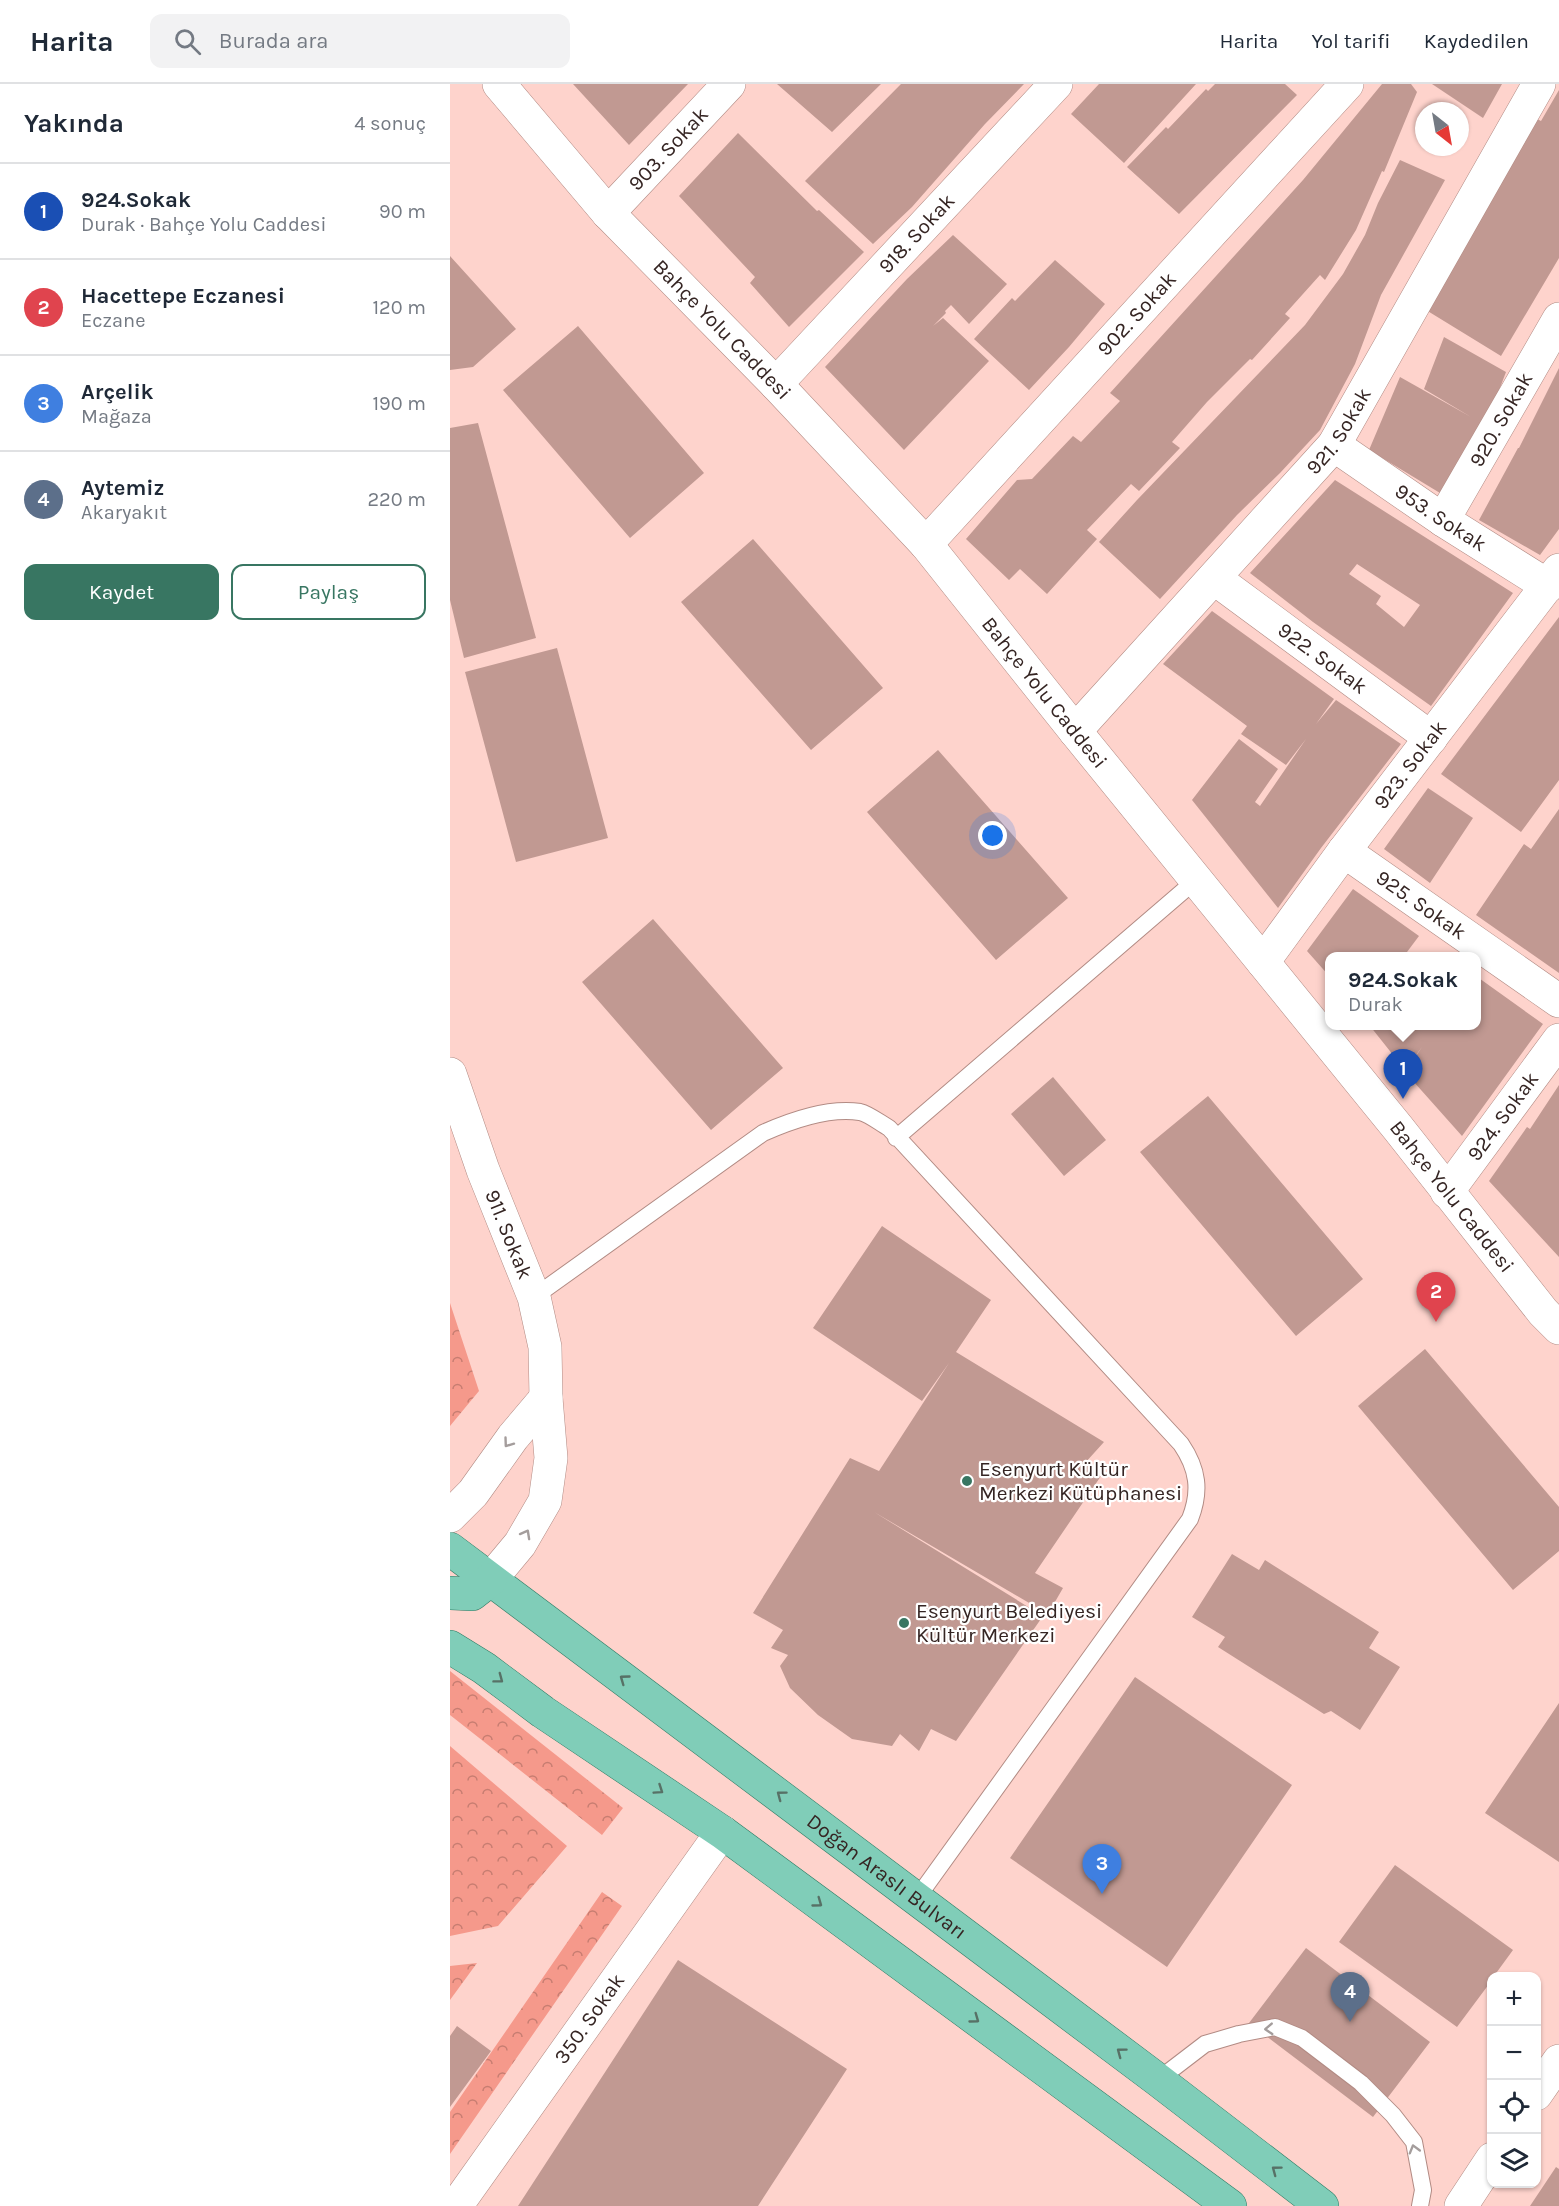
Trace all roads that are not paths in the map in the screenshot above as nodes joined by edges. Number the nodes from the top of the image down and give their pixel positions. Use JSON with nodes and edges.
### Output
{"nodes":[{"id":1,"x":499,"y":84,"type":"edge"},
{"id":2,"x":729,"y":84,"type":"edge"},
{"id":3,"x":1056,"y":84,"type":"edge"},
{"id":4,"x":1347,"y":84,"type":"edge"},
{"id":5,"x":1539,"y":84,"type":"edge"},
{"id":6,"x":608,"y":213,"type":"junction"},
{"id":7,"x":1559,"y":319,"type":"edge"},
{"id":8,"x":776,"y":384,"type":"junction"},
{"id":9,"x":1334,"y":445,"type":"junction"},
{"id":10,"x":1443,"y":520,"type":"junction"},
{"id":11,"x":926,"y":544,"type":"junction"},
{"id":12,"x":1214,"y":578,"type":"junction"},
{"id":13,"x":1553,"y":578,"type":"edge"},
{"id":14,"x":1075,"y":731,"type":"junction"},
{"id":15,"x":1431,"y":738,"type":"junction"},
{"id":16,"x":1344,"y":851,"type":"junction"},
{"id":17,"x":1196,"y":880,"type":"junction"},
{"id":18,"x":1263,"y":962,"type":"junction"},
{"id":19,"x":1559,"y":1000,"type":"edge"},
{"id":20,"x":1559,"y":1040,"type":"edge"},
{"id":21,"x":450,"y":1074,"type":"edge"},
{"id":22,"x":896,"y":1138,"type":"junction"},
{"id":23,"x":1447,"y":1192,"type":"junction"},
{"id":24,"x":534,"y":1297,"type":"junction"},
{"id":25,"x":1559,"y":1328,"type":"edge"},
{"id":26,"x":546,"y":1398,"type":"junction"},
{"id":27,"x":450,"y":1516,"type":"edge"},
{"id":28,"x":450,"y":1548,"type":"edge"},
{"id":29,"x":490,"y":1580,"type":"junction"},
{"id":30,"x":450,"y":1593,"type":"edge"},
{"id":31,"x":450,"y":1647,"type":"edge"},
{"id":32,"x":722,"y":1832,"type":"junction"},
{"id":33,"x":917,"y":1898,"type":"junction"},
{"id":34,"x":1559,"y":2061,"type":"edge"},
{"id":35,"x":1158,"y":2080,"type":"junction"},
{"id":36,"x":1541,"y":2087,"type":"edge"},
{"id":37,"x":1487,"y":2165,"type":"edge"},
{"id":38,"x":456,"y":2206,"type":"edge"},
{"id":39,"x":1230,"y":2206,"type":"edge"},
{"id":40,"x":1322,"y":2206,"type":"edge"},
{"id":41,"x":1420,"y":2206,"type":"edge"},
{"id":42,"x":1461,"y":2206,"type":"edge"}],
"edges":[{"from":1,"to":6,"type":"street","name":"Bahçe Yolu Caddesi"},
{"from":2,"to":6,"type":"street","name":"903. Sokak"},
{"from":3,"to":8,"type":"street","name":"918. Sokak"},
{"from":4,"to":11,"type":"street","name":"902. Sokak"},
{"from":5,"to":9,"type":"street","name":"921. Sokak"},
{"from":6,"to":8,"type":"street","name":"Bahçe Yolu Caddesi"},
{"from":7,"to":10,"type":"street","name":"920. Sokak"},
{"from":8,"to":11,"type":"street","name":"Bahçe Yolu Caddesi"},
{"from":9,"to":10,"type":"street","name":"953. Sokak"},
{"from":9,"to":12,"type":"street","name":"921. Sokak"},
{"from":10,"to":13,"type":"street","name":"953. Sokak"},
{"from":11,"to":14,"type":"street","name":"Bahçe Yolu Caddesi"},
{"from":12,"to":14,"type":"street","name":"921. Sokak"},
{"from":12,"to":15,"type":"street","name":"922. Sokak"},
{"from":13,"to":15,"type":"street","name":"923. Sokak"},
{"from":14,"to":17,"type":"street","name":"Bahçe Yolu Caddesi"},
{"from":15,"to":16,"type":"street","name":"923. Sokak"},
{"from":16,"to":18,"type":"street","name":"923. Sokak"},
{"from":16,"to":19,"type":"street","name":"925. Sokak"},
{"from":17,"to":18,"type":"street","name":"Bahçe Yolu Caddesi"},
{"from":17,"to":22,"type":"lane"},
{"from":18,"to":23,"type":"street","name":"Bahçe Yolu Caddesi"},
{"from":20,"to":23,"type":"street","name":"924. Sokak"},
{"from":21,"to":24,"type":"street","name":"911. Sokak"},
{"from":22,"to":24,"type":"lane"},
{"from":22,"to":33,"type":"lane"},
{"from":23,"to":25,"type":"street","name":"Bahçe Yolu Caddesi"},
{"from":24,"to":26,"type":"street","name":"911. Sokak"},
{"from":26,"to":27,"type":"street","one_way":true},
{"from":29,"to":26,"type":"street","name":"911. Sokak","one_way":true},
{"from":28,"to":29,"type":"main road","name":"Doğan Araslı Bulvarı"},
{"from":29,"to":30,"type":"main road"},
{"from":33,"to":29,"type":"main road","name":"Doğan Araslı Bulvarı","one_way":true},
{"from":31,"to":32,"type":"main road","one_way":true},
{"from":32,"to":38,"type":"street","name":"350. Sokak"},
{"from":32,"to":39,"type":"main road","one_way":true},
{"from":35,"to":33,"type":"main road","name":"Doğan Araslı Bulvarı","one_way":true},
{"from":34,"to":36,"type":"street"},
{"from":40,"to":35,"type":"main road","name":"Doğan Araslı Bulvarı","one_way":true},
{"from":41,"to":35,"type":"lane","one_way":true},
{"from":37,"to":42,"type":"street"}]}
